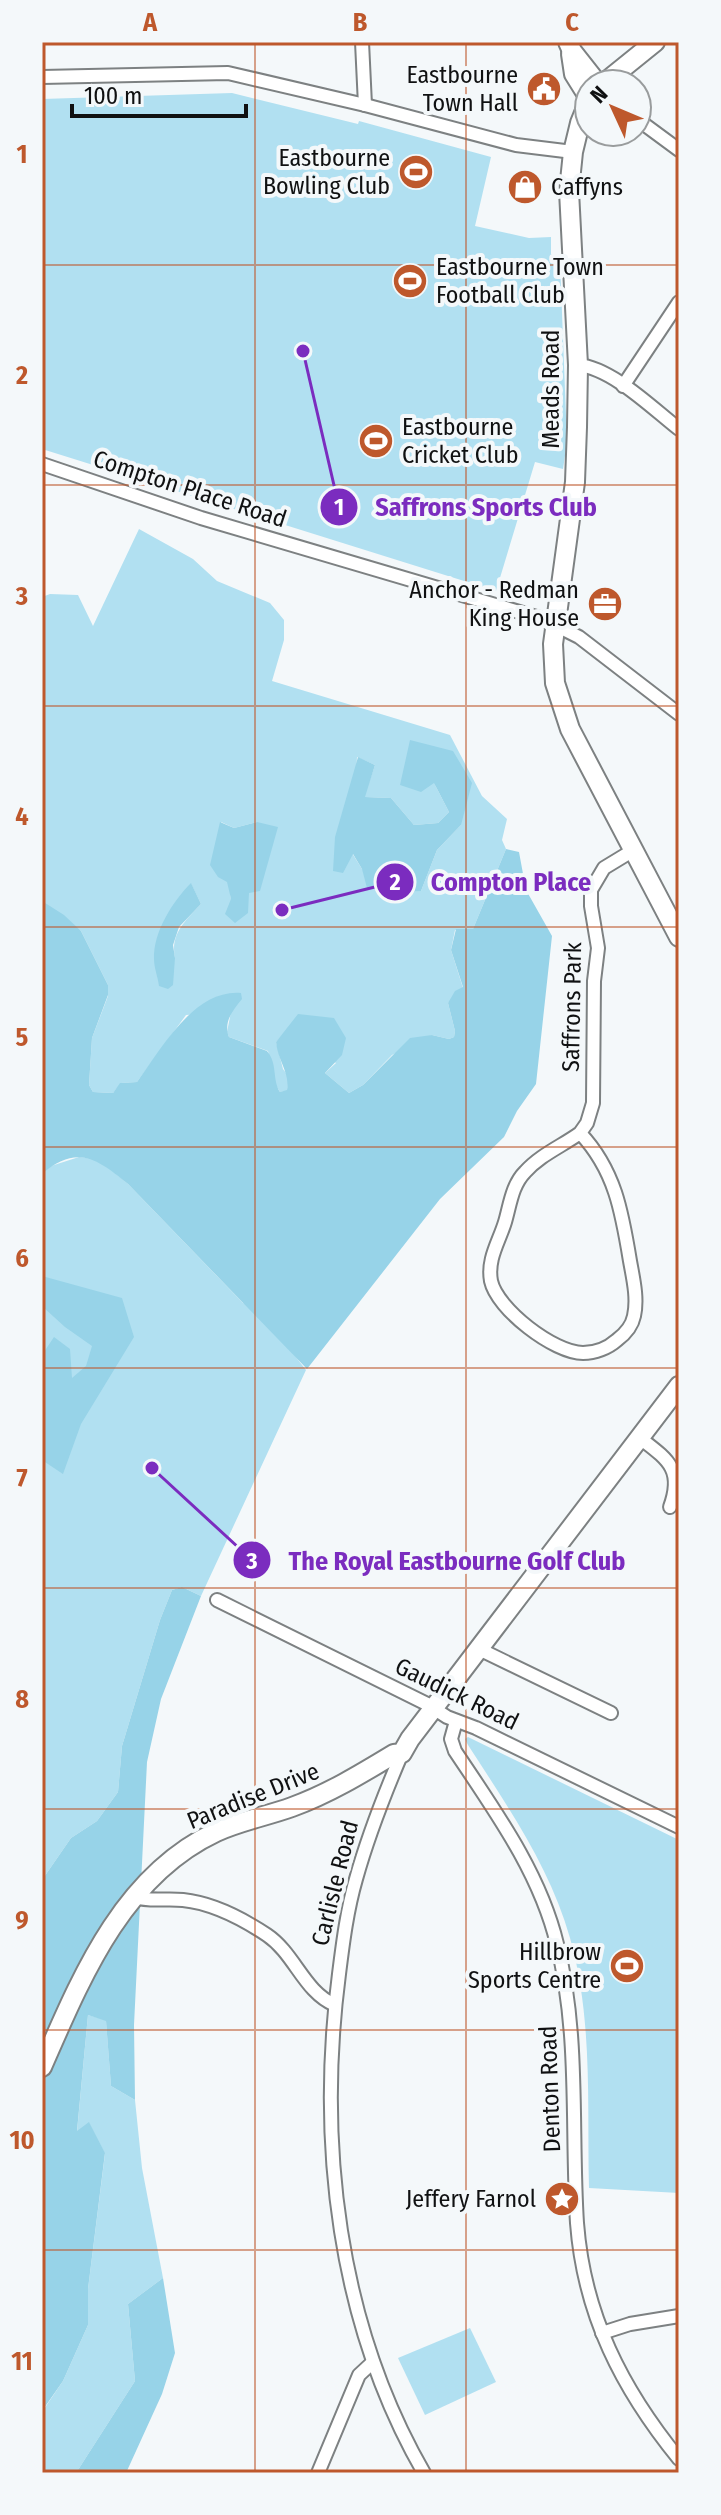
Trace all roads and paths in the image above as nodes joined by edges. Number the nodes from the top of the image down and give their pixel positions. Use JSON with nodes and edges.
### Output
{"nodes":[{"id":1,"x":362,"y":42,"type":"edge"},
{"id":2,"x":655,"y":42,"type":"edge"},
{"id":3,"x":570,"y":46,"type":"edge"},
{"id":4,"x":573,"y":68,"type":"edge"},
{"id":5,"x":588,"y":68,"type":"edge"},
{"id":6,"x":622,"y":68,"type":"edge"},
{"id":7,"x":42,"y":77,"type":"edge"},
{"id":8,"x":365,"y":105,"type":"junction"},
{"id":9,"x":653,"y":131,"type":"edge"},
{"id":10,"x":574,"y":148,"type":"edge"},
{"id":11,"x":679,"y":150,"type":"edge"},
{"id":12,"x":573,"y":152,"type":"junction"},
{"id":13,"x":679,"y":302,"type":"edge"},
{"id":14,"x":578,"y":365,"type":"junction"},
{"id":15,"x":623,"y":386,"type":"junction"},
{"id":16,"x":679,"y":429,"type":"edge"},
{"id":17,"x":42,"y":464,"type":"edge"},
{"id":18,"x":556,"y":624,"type":"junction"},
{"id":19,"x":679,"y":714,"type":"edge"},
{"id":20,"x":632,"y":851,"type":"junction"},
{"id":21,"x":677,"y":930,"type":"edge"},
{"id":22,"x":580,"y":1133,"type":"junction"},
{"id":23,"x":679,"y":1386,"type":"edge"},
{"id":24,"x":640,"y":1438,"type":"junction"},
{"id":25,"x":670,"y":1507,"type":"dead end"},
{"id":26,"x":217,"y":1600,"type":"dead end"},
{"id":27,"x":479,"y":1649,"type":"junction"},
{"id":28,"x":433,"y":1709,"type":"junction"},
{"id":29,"x":611,"y":1713,"type":"dead end"},
{"id":30,"x":456,"y":1721,"type":"junction"},
{"id":31,"x":402,"y":1753,"type":"junction"},
{"id":32,"x":679,"y":1827,"type":"edge"},
{"id":33,"x":134,"y":1897,"type":"junction"},
{"id":34,"x":335,"y":2005,"type":"junction"},
{"id":35,"x":42,"y":2067,"type":"edge"},
{"id":36,"x":679,"y":2316,"type":"edge"},
{"id":37,"x":602,"y":2333,"type":"junction"},
{"id":38,"x":373,"y":2362,"type":"junction"},
{"id":39,"x":679,"y":2459,"type":"edge"},
{"id":40,"x":318,"y":2473,"type":"edge"},
{"id":41,"x":424,"y":2473,"type":"edge"}],
"edges":[{"from":1,"to":8,"type":"street"},
{"from":2,"to":6,"type":"street"},
{"from":3,"to":4,"type":"street"},
{"from":3,"to":5,"type":"street"},
{"from":7,"to":8,"type":"street"},
{"from":8,"to":12,"type":"street"},
{"from":9,"to":11,"type":"street"},
{"from":10,"to":12,"type":"street","name":"Meads Road"},
{"from":12,"to":14,"type":"street","name":"Meads Road"},
{"from":13,"to":15,"type":"street"},
{"from":14,"to":15,"type":"street"},
{"from":14,"to":18,"type":"street","name":"Meads Road"},
{"from":15,"to":16,"type":"street"},
{"from":17,"to":18,"type":"street","name":"Compton Place Road"},
{"from":18,"to":19,"type":"street","name":"Compton Place Road"},
{"from":18,"to":20,"type":"street","name":"Meads Road"},
{"from":20,"to":21,"type":"street","name":"Meads Road"},
{"from":20,"to":22,"type":"street","name":"Saffrons Park"},
{"from":22,"to":22,"type":"street"},
{"from":23,"to":24,"type":"street","name":"Carlisle Road"},
{"from":24,"to":25,"type":"street"},
{"from":24,"to":27,"type":"street","name":"Carlisle Road"},
{"from":26,"to":28,"type":"street","name":"Gaudick Road"},
{"from":27,"to":28,"type":"street","name":"Carlisle Road"},
{"from":27,"to":29,"type":"street"},
{"from":28,"to":30,"type":"street","name":"Gaudick Road"},
{"from":28,"to":31,"type":"street","name":"Carlisle Road"},
{"from":30,"to":32,"type":"street","name":"Gaudick Road"},
{"from":30,"to":37,"type":"street","name":"Denton Road"},
{"from":31,"to":33,"type":"street","name":"Paradise Drive"},
{"from":31,"to":34,"type":"street","name":"Carlisle Road"},
{"from":33,"to":34,"type":"street"},
{"from":33,"to":35,"type":"street","name":"Paradise Drive"},
{"from":34,"to":38,"type":"street","name":"Carlisle Road"},
{"from":36,"to":37,"type":"street"},
{"from":37,"to":39,"type":"street","name":"Denton Road"},
{"from":38,"to":40,"type":"street"},
{"from":38,"to":41,"type":"street","name":"Carlisle Road"}]}
